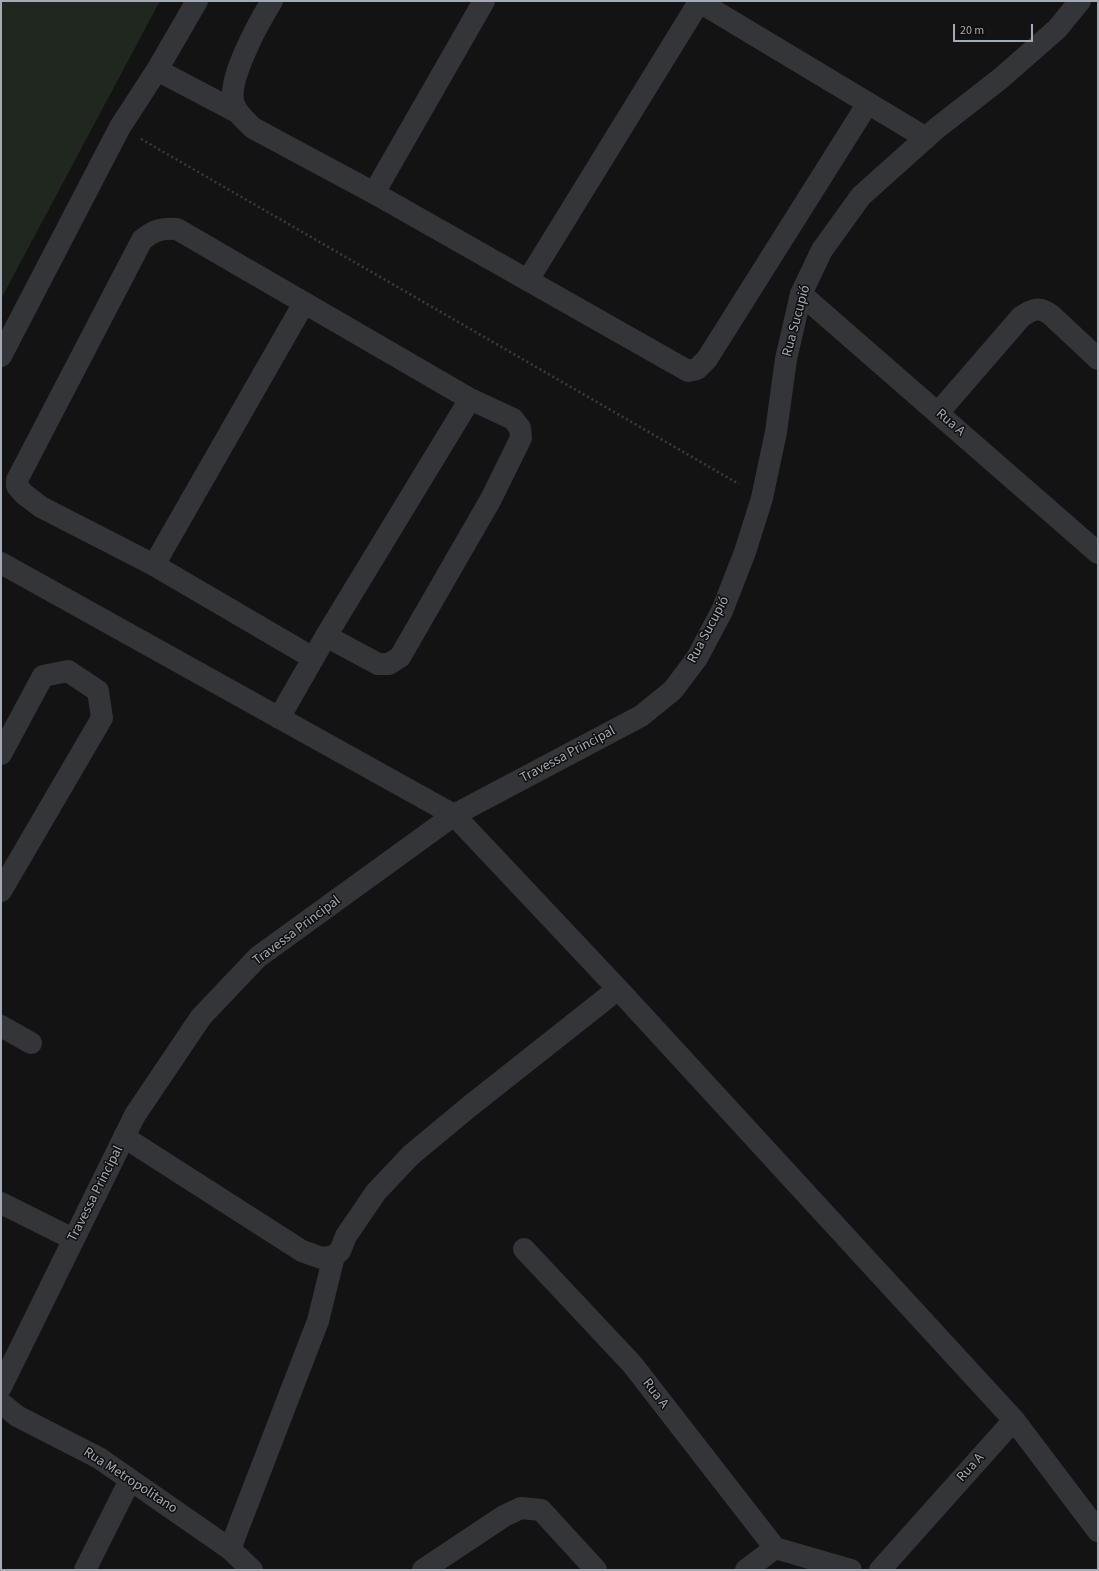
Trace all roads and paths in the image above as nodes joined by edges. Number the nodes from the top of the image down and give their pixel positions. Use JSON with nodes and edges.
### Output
{"nodes":[{"id":1,"x":197,"y":1,"type":"edge"},
{"id":2,"x":272,"y":1,"type":"edge"},
{"id":3,"x":484,"y":1,"type":"edge"},
{"id":4,"x":1080,"y":1,"type":"edge"},
{"id":5,"x":698,"y":2,"type":"edge"},
{"id":6,"x":157,"y":70,"type":"junction"},
{"id":7,"x":868,"y":103,"type":"junction"},
{"id":8,"x":237,"y":112,"type":"junction"},
{"id":9,"x":120,"y":127,"type":"junction"},
{"id":10,"x":926,"y":138,"type":"junction"},
{"id":11,"x":374,"y":193,"type":"junction"},
{"id":12,"x":528,"y":280,"type":"junction"},
{"id":13,"x":801,"y":294,"type":"junction"},
{"id":14,"x":304,"y":302,"type":"junction"},
{"id":15,"x":1,"y":356,"type":"edge"},
{"id":16,"x":1098,"y":359,"type":"edge"},
{"id":17,"x":470,"y":399,"type":"junction"},
{"id":18,"x":938,"y":413,"type":"junction"},
{"id":19,"x":762,"y":498,"type":"junction"},
{"id":20,"x":1098,"y":553,"type":"edge"},
{"id":21,"x":1,"y":563,"type":"edge"},
{"id":22,"x":154,"y":565,"type":"junction"},
{"id":23,"x":326,"y":636,"type":"junction"},
{"id":24,"x":313,"y":658,"type":"junction"},
{"id":25,"x":641,"y":716,"type":"joint"},
{"id":26,"x":279,"y":718,"type":"junction"},
{"id":27,"x":1,"y":754,"type":"edge"},
{"id":28,"x":454,"y":815,"type":"junction"},
{"id":29,"x":1,"y":891,"type":"edge"},
{"id":30,"x":618,"y":990,"type":"junction"},
{"id":31,"x":1,"y":1026,"type":"edge"},
{"id":32,"x":31,"y":1043,"type":"dead end"},
{"id":33,"x":124,"y":1137,"type":"junction"},
{"id":34,"x":1,"y":1203,"type":"edge"},
{"id":35,"x":73,"y":1239,"type":"junction"},
{"id":36,"x":524,"y":1250,"type":"dead end"},
{"id":37,"x":334,"y":1256,"type":"junction"},
{"id":38,"x":1,"y":1387,"type":"edge"},
{"id":39,"x":1,"y":1404,"type":"edge"},
{"id":40,"x":1014,"y":1420,"type":"junction"},
{"id":41,"x":130,"y":1480,"type":"junction"},
{"id":42,"x":1098,"y":1531,"type":"edge"},
{"id":43,"x":775,"y":1548,"type":"junction"},
{"id":44,"x":230,"y":1549,"type":"junction"},
{"id":45,"x":85,"y":1570,"type":"edge"},
{"id":46,"x":252,"y":1570,"type":"edge"},
{"id":47,"x":423,"y":1570,"type":"edge"},
{"id":48,"x":596,"y":1570,"type":"edge"},
{"id":49,"x":746,"y":1570,"type":"edge"},
{"id":50,"x":851,"y":1570,"type":"edge"},
{"id":51,"x":880,"y":1570,"type":"edge"}],
"edges":[{"from":1,"to":6,"type":"street"},
{"from":2,"to":8,"type":"street"},
{"from":3,"to":11,"type":"street"},
{"from":4,"to":10,"type":"street","name":"Rua Sucupió"},
{"from":5,"to":7,"type":"street"},
{"from":5,"to":12,"type":"street"},
{"from":6,"to":8,"type":"street"},
{"from":6,"to":9,"type":"street"},
{"from":7,"to":10,"type":"street"},
{"from":7,"to":12,"type":"street"},
{"from":8,"to":11,"type":"street"},
{"from":9,"to":15,"type":"street"},
{"from":9,"to":19,"type":"path"},
{"from":10,"to":13,"type":"street","name":"Rua Sucupió"},
{"from":11,"to":12,"type":"street"},
{"from":13,"to":18,"type":"street","name":"Rua A"},
{"from":13,"to":19,"type":"street","name":"Rua Sucupió"},
{"from":14,"to":17,"type":"street"},
{"from":14,"to":22,"type":"street"},
{"from":14,"to":22,"type":"street"},
{"from":16,"to":18,"type":"street"},
{"from":17,"to":23,"type":"street"},
{"from":17,"to":23,"type":"street"},
{"from":18,"to":20,"type":"street","name":"Rua A"},
{"from":19,"to":25,"type":"street","name":"Rua Sucupió"},
{"from":21,"to":26,"type":"street"},
{"from":22,"to":24,"type":"street"},
{"from":23,"to":24,"type":"street"},
{"from":24,"to":26,"type":"street"},
{"from":25,"to":28,"type":"street","name":"Travessa Principal"},
{"from":26,"to":28,"type":"street"},
{"from":27,"to":29,"type":"street"},
{"from":28,"to":30,"type":"street"},
{"from":28,"to":33,"type":"street","name":"Travessa Principal"},
{"from":30,"to":37,"type":"street"},
{"from":30,"to":40,"type":"street"},
{"from":31,"to":32,"type":"street"},
{"from":33,"to":35,"type":"street","name":"Travessa Principal"},
{"from":33,"to":37,"type":"street"},
{"from":34,"to":35,"type":"street"},
{"from":35,"to":38,"type":"street","name":"Travessa Principal"},
{"from":36,"to":43,"type":"street","name":"Rua A"},
{"from":37,"to":44,"type":"street"},
{"from":39,"to":41,"type":"street","name":"Rua Metropolitano"},
{"from":40,"to":42,"type":"street"},
{"from":40,"to":51,"type":"street","name":"Rua A"},
{"from":41,"to":44,"type":"street","name":"Rua Metropolitano"},
{"from":41,"to":45,"type":"street"},
{"from":43,"to":49,"type":"street"},
{"from":43,"to":50,"type":"street"},
{"from":44,"to":46,"type":"street","name":"Rua Metropolitano"},
{"from":47,"to":48,"type":"street"}]}
